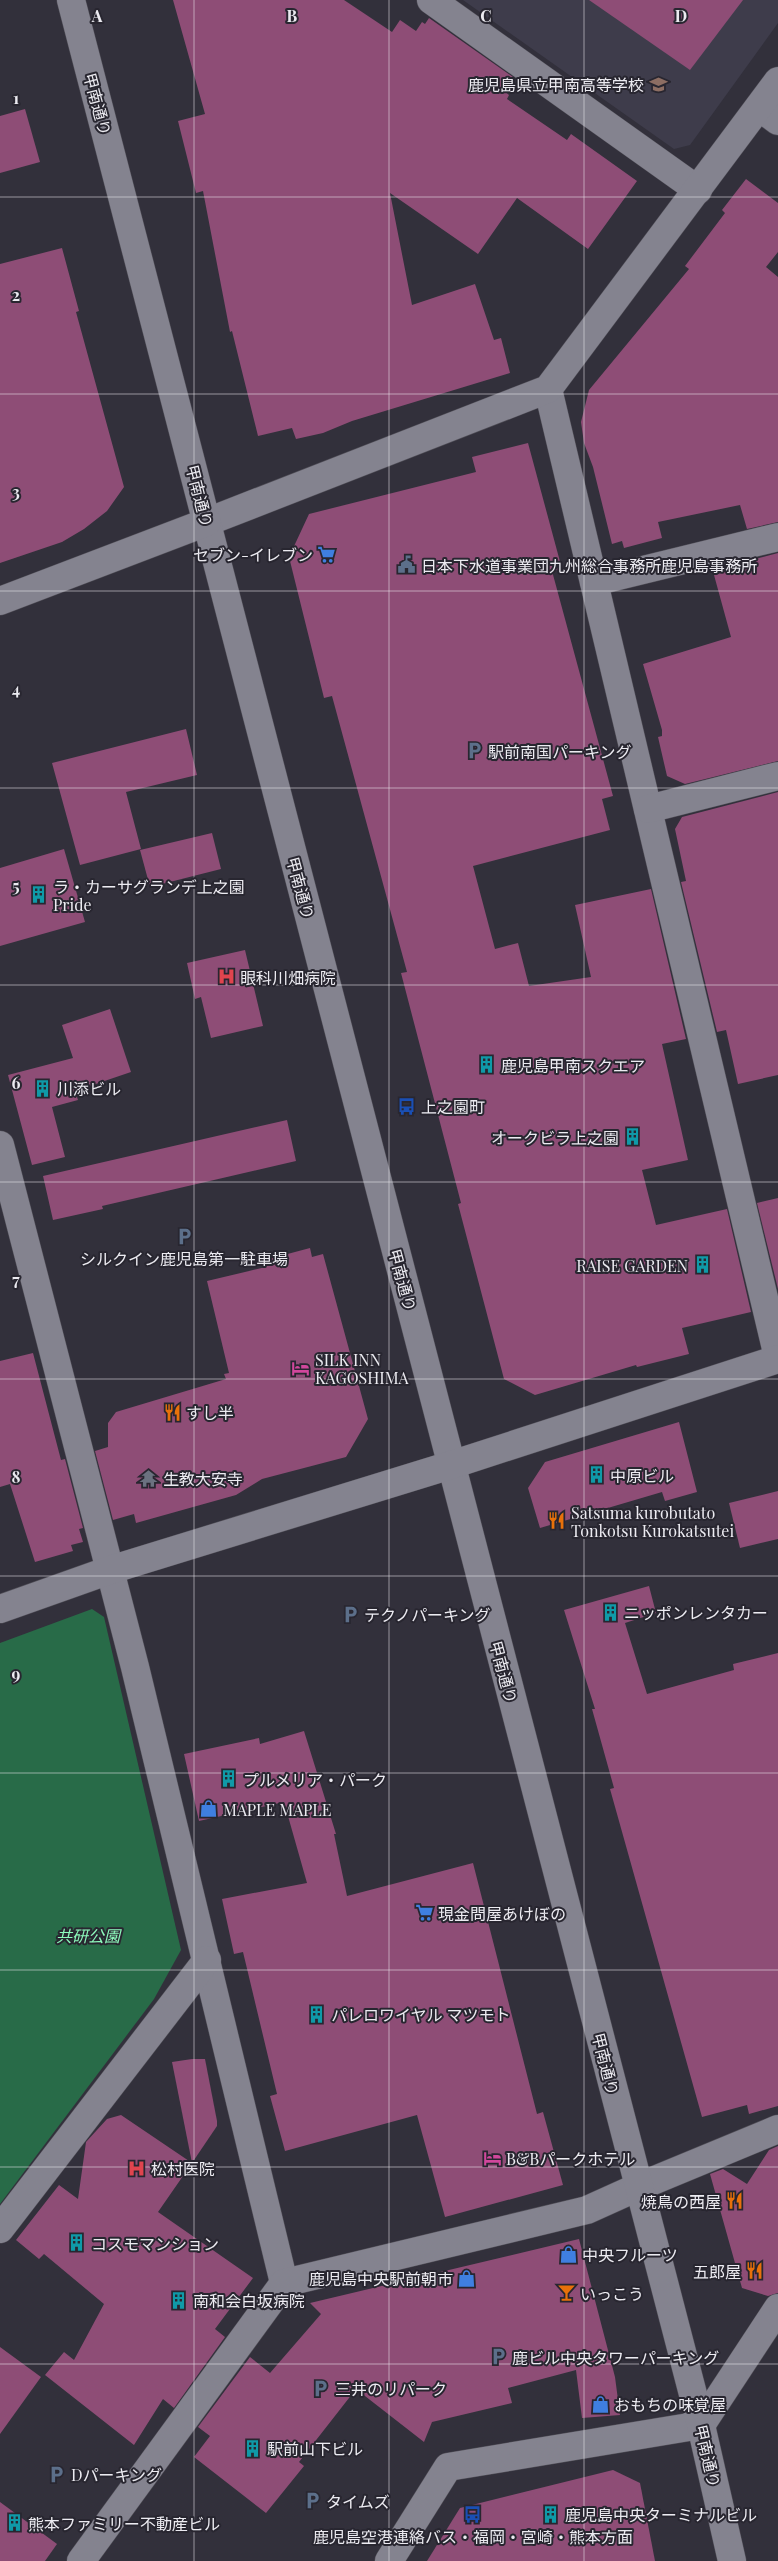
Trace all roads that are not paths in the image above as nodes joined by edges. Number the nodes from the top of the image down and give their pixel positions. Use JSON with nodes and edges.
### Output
{"nodes":[{"id":1,"x":70,"y":0,"type":"edge"},
{"id":2,"x":431,"y":0,"type":"edge"},
{"id":3,"x":778,"y":81,"type":"edge"},
{"id":4,"x":769,"y":114,"type":"edge"},
{"id":5,"x":698,"y":190,"type":"junction"},
{"id":6,"x":548,"y":389,"type":"junction"},
{"id":7,"x":206,"y":522,"type":"junction"},
{"id":8,"x":778,"y":537,"type":"edge"},
{"id":9,"x":594,"y":582,"type":"junction"},
{"id":10,"x":0,"y":601,"type":"edge"},
{"id":11,"x":778,"y":776,"type":"edge"},
{"id":12,"x":648,"y":809,"type":"junction"},
{"id":13,"x":0,"y":1145,"type":"edge"},
{"id":14,"x":778,"y":1358,"type":"edge"},
{"id":15,"x":451,"y":1465,"type":"junction"},
{"id":16,"x":110,"y":1570,"type":"junction"},
{"id":17,"x":0,"y":1609,"type":"edge"},
{"id":18,"x":207,"y":1960,"type":"junction"},
{"id":19,"x":778,"y":2129,"type":"edge"},
{"id":20,"x":638,"y":2187,"type":"junction"},
{"id":21,"x":0,"y":2229,"type":"edge"},
{"id":22,"x":284,"y":2283,"type":"junction"},
{"id":23,"x":778,"y":2308,"type":"edge"},
{"id":24,"x":701,"y":2425,"type":"junction"},
{"id":25,"x":81,"y":2561,"type":"edge"},
{"id":26,"x":389,"y":2561,"type":"edge"},
{"id":27,"x":732,"y":2561,"type":"edge"}],
"edges":[{"from":1,"to":7,"type":"street","name":"甲南通り"},
{"from":2,"to":5,"type":"street"},
{"from":3,"to":4,"type":"street"},
{"from":4,"to":5,"type":"street"},
{"from":5,"to":6,"type":"street"},
{"from":6,"to":7,"type":"street"},
{"from":6,"to":9,"type":"street"},
{"from":7,"to":10,"type":"street"},
{"from":7,"to":15,"type":"street","name":"甲南通り"},
{"from":8,"to":9,"type":"street"},
{"from":9,"to":12,"type":"street"},
{"from":11,"to":12,"type":"street"},
{"from":12,"to":14,"type":"street"},
{"from":13,"to":16,"type":"street"},
{"from":14,"to":15,"type":"street"},
{"from":15,"to":16,"type":"street"},
{"from":15,"to":20,"type":"street","name":"甲南通り"},
{"from":16,"to":17,"type":"street"},
{"from":16,"to":18,"type":"street"},
{"from":18,"to":21,"type":"street"},
{"from":18,"to":22,"type":"street"},
{"from":19,"to":20,"type":"street"},
{"from":20,"to":22,"type":"street"},
{"from":20,"to":24,"type":"street","name":"甲南通り"},
{"from":22,"to":25,"type":"street"},
{"from":23,"to":24,"type":"street"},
{"from":24,"to":26,"type":"street"},
{"from":24,"to":27,"type":"street","name":"甲南通り"}]}
